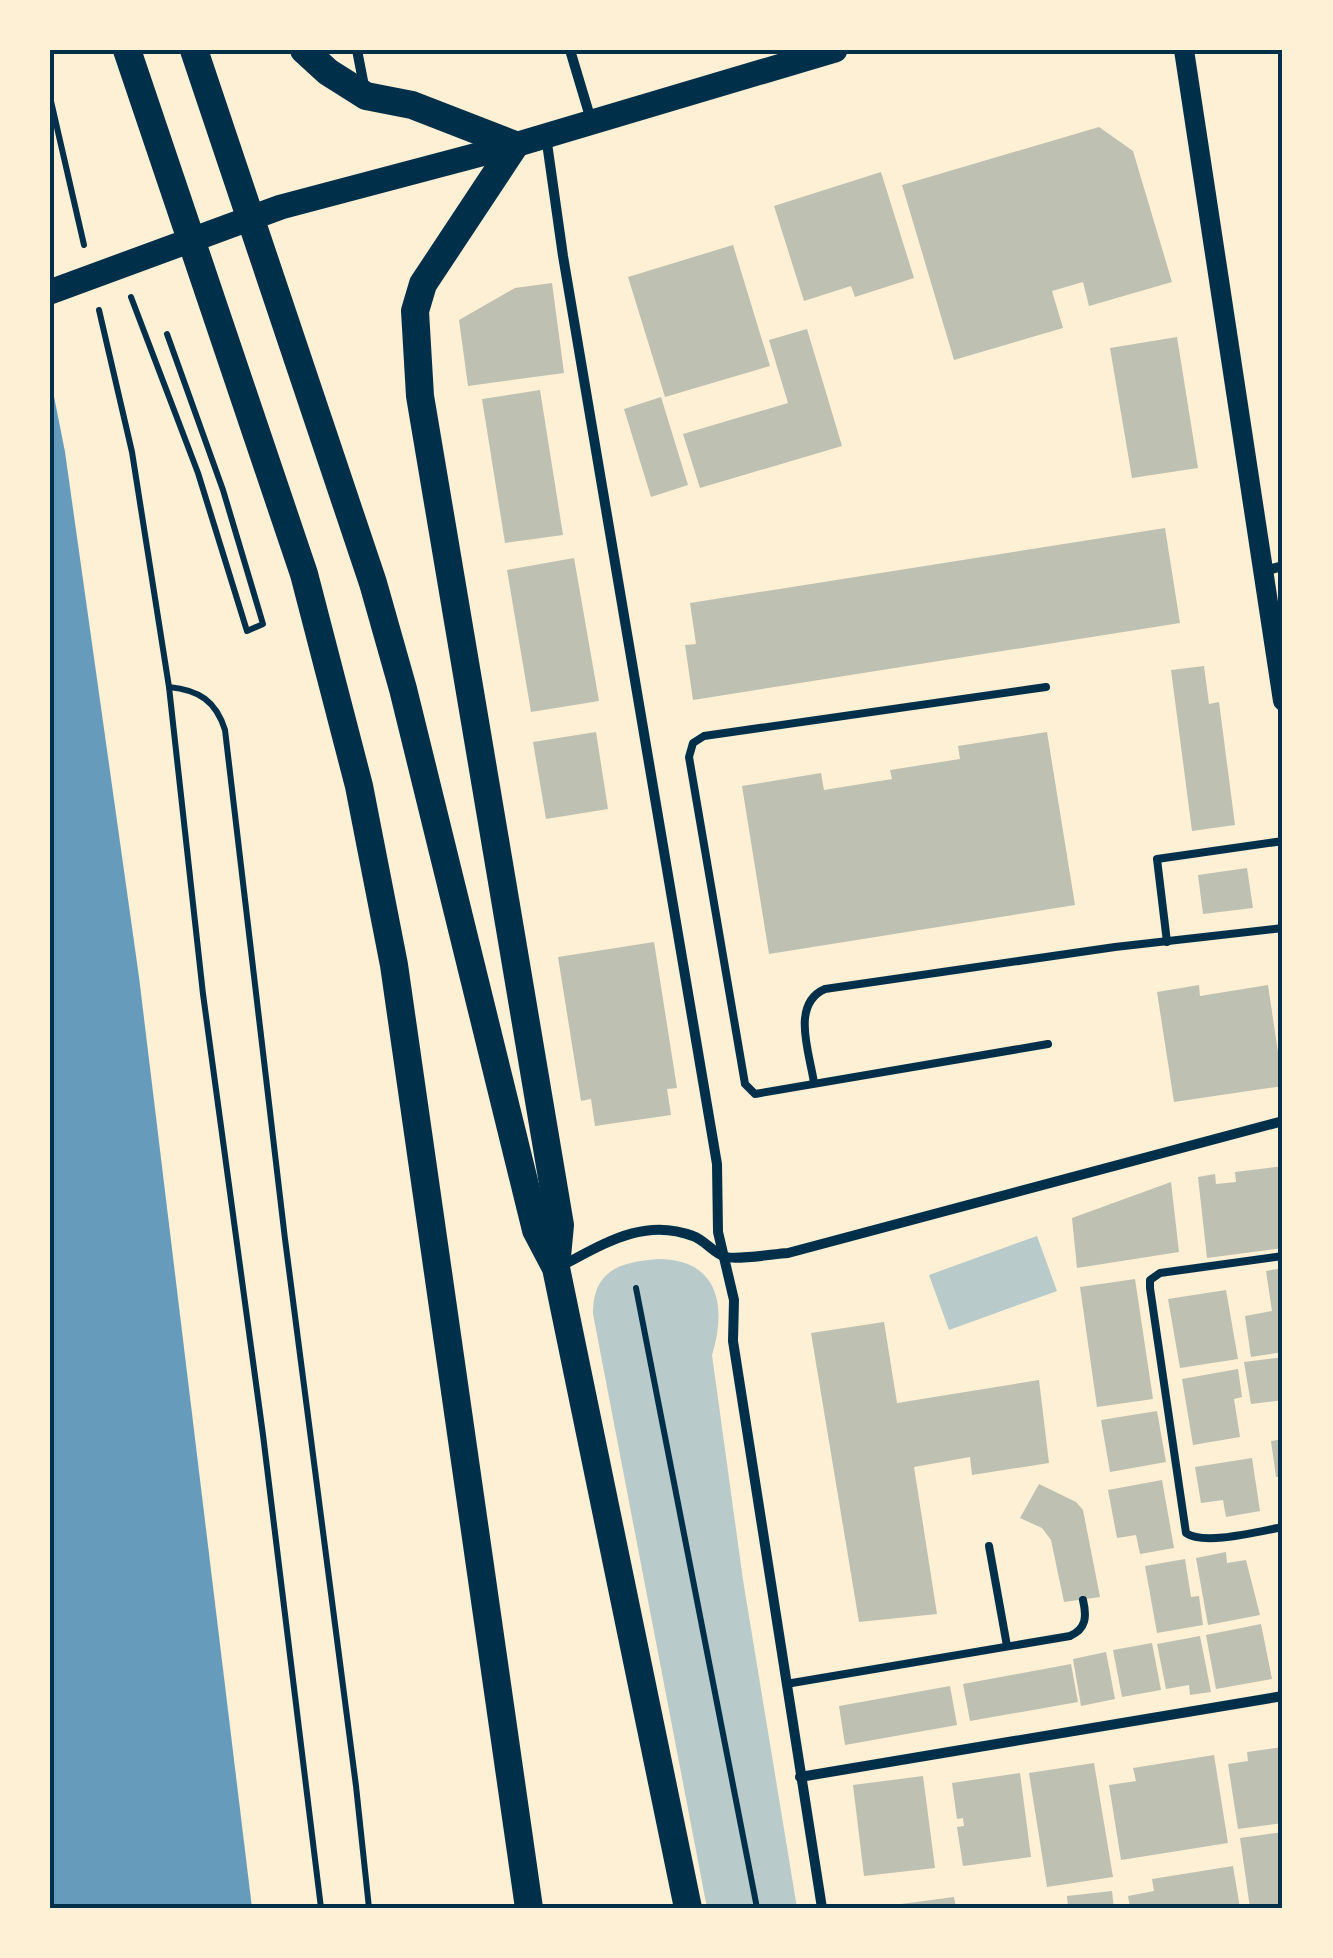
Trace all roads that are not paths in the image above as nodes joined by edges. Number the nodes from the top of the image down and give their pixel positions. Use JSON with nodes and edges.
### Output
{"nodes":[{"id":1,"x":127,"y":50,"type":"edge"},
{"id":2,"x":194,"y":50,"type":"edge"},
{"id":3,"x":304,"y":50,"type":"edge"},
{"id":4,"x":358,"y":50,"type":"edge"},
{"id":5,"x":570,"y":50,"type":"edge"},
{"id":6,"x":835,"y":50,"type":"edge"},
{"id":7,"x":1184,"y":50,"type":"edge"},
{"id":8,"x":366,"y":96,"type":"junction"},
{"id":9,"x":592,"y":121,"type":"junction"},
{"id":10,"x":546,"y":135,"type":"junction"},
{"id":11,"x":515,"y":145,"type":"junction"},
{"id":12,"x":50,"y":292,"type":"edge"},
{"id":13,"x":1274,"y":568,"type":"edge"},
{"id":14,"x":1046,"y":687,"type":"dead end"},
{"id":15,"x":1283,"y":702,"type":"edge"},
{"id":16,"x":1283,"y":841,"type":"edge"},
{"id":17,"x":1283,"y":928,"type":"edge"},
{"id":18,"x":1167,"y":942,"type":"junction"},
{"id":19,"x":1048,"y":1044,"type":"dead end"},
{"id":20,"x":814,"y":1083,"type":"junction"},
{"id":21,"x":1283,"y":1122,"type":"edge"},
{"id":22,"x":1283,"y":1256,"type":"edge"},
{"id":23,"x":725,"y":1257,"type":"junction"},
{"id":24,"x":556,"y":1268,"type":"junction"},
{"id":25,"x":1283,"y":1527,"type":"edge"},
{"id":26,"x":989,"y":1546,"type":"dead end"},
{"id":27,"x":1082,"y":1600,"type":"dead end"},
{"id":28,"x":1007,"y":1646,"type":"junction"},
{"id":29,"x":786,"y":1684,"type":"junction"},
{"id":30,"x":1283,"y":1696,"type":"edge"},
{"id":31,"x":800,"y":1777,"type":"junction"},
{"id":32,"x":529,"y":1908,"type":"edge"},
{"id":33,"x":688,"y":1908,"type":"edge"},
{"id":34,"x":822,"y":1908,"type":"edge"}],
"edges":[{"from":1,"to":32,"type":"highway"},
{"from":2,"to":24,"type":"highway"},
{"from":3,"to":8,"type":"highway"},
{"from":4,"to":8,"type":"street"},
{"from":5,"to":9,"type":"street"},
{"from":6,"to":9,"type":"main road"},
{"from":7,"to":13,"type":"main road"},
{"from":8,"to":11,"type":"highway"},
{"from":9,"to":10,"type":"main road"},
{"from":10,"to":11,"type":"main road"},
{"from":10,"to":23,"type":"street"},
{"from":11,"to":12,"type":"main road"},
{"from":11,"to":24,"type":"highway"},
{"from":13,"to":15,"type":"main road"},
{"from":14,"to":20,"type":"lane"},
{"from":16,"to":18,"type":"lane"},
{"from":17,"to":18,"type":"lane"},
{"from":18,"to":20,"type":"lane"},
{"from":19,"to":20,"type":"lane"},
{"from":21,"to":23,"type":"street"},
{"from":22,"to":25,"type":"lane"},
{"from":23,"to":24,"type":"street"},
{"from":23,"to":29,"type":"street"},
{"from":24,"to":33,"type":"highway"},
{"from":26,"to":28,"type":"lane"},
{"from":27,"to":28,"type":"lane"},
{"from":28,"to":29,"type":"lane"},
{"from":29,"to":31,"type":"street"},
{"from":30,"to":31,"type":"street"},
{"from":31,"to":34,"type":"street"}]}
